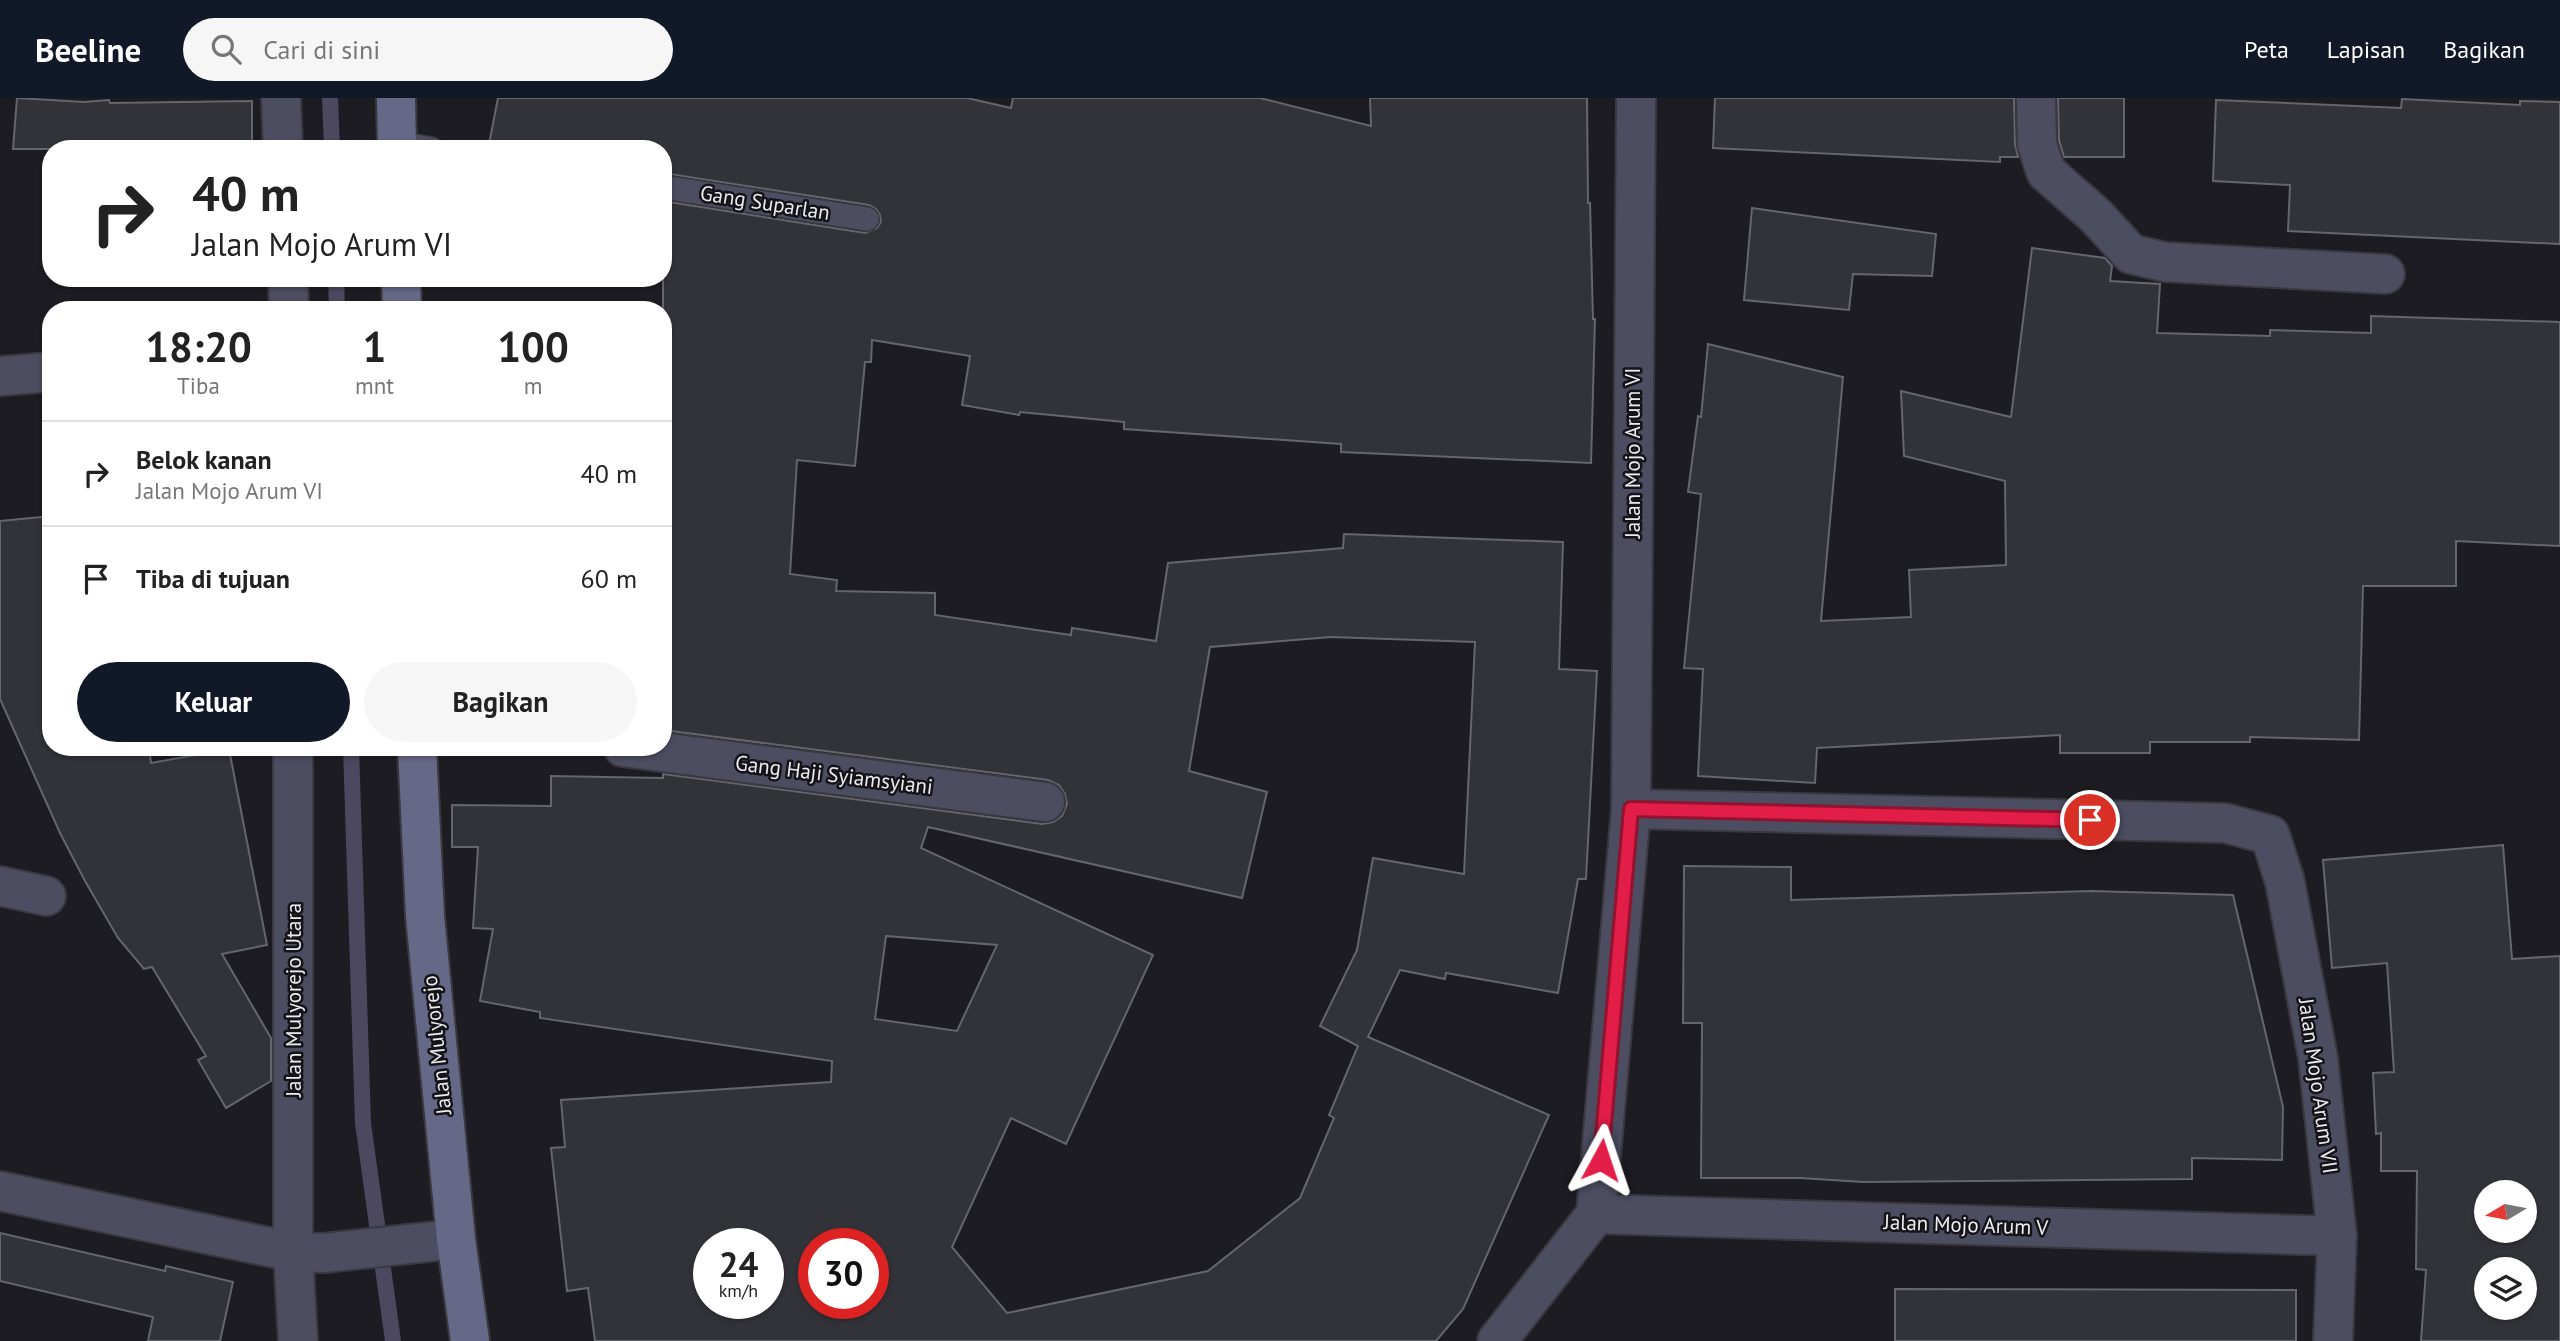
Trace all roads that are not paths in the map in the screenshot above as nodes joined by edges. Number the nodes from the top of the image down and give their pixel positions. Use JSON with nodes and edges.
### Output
{"nodes":[{"id":1,"x":281,"y":98,"type":"edge"},
{"id":2,"x":396,"y":98,"type":"edge"},
{"id":3,"x":1636,"y":98,"type":"edge"},
{"id":4,"x":2036,"y":98,"type":"edge"},
{"id":5,"x":283,"y":140,"type":"edge"},
{"id":6,"x":407,"y":140,"type":"edge"},
{"id":7,"x":672,"y":188,"type":"edge"},
{"id":8,"x":867,"y":219,"type":"dead end"},
{"id":9,"x":2385,"y":274,"type":"dead end"},
{"id":10,"x":42,"y":374,"type":"edge"},
{"id":11,"x":0,"y":376,"type":"edge"},
{"id":12,"x":672,"y":753,"type":"edge"},
{"id":13,"x":293,"y":756,"type":"edge"},
{"id":14,"x":417,"y":756,"type":"edge"},
{"id":15,"x":1045,"y":802,"type":"dead end"},
{"id":16,"x":1631,"y":809,"type":"junction"},
{"id":17,"x":0,"y":886,"type":"edge"},
{"id":18,"x":46,"y":896,"type":"dead end"},
{"id":19,"x":0,"y":1191,"type":"edge"},
{"id":20,"x":1596,"y":1214,"type":"junction"},
{"id":21,"x":2337,"y":1236,"type":"junction"},
{"id":22,"x":456,"y":1239,"type":"junction"},
{"id":23,"x":309,"y":1253,"type":"junction"},
{"id":24,"x":298,"y":1341,"type":"edge"},
{"id":25,"x":470,"y":1341,"type":"edge"},
{"id":26,"x":1497,"y":1341,"type":"edge"},
{"id":27,"x":2333,"y":1341,"type":"edge"}],
"edges":[{"from":1,"to":5,"type":"street"},
{"from":2,"to":6,"type":"main road"},
{"from":3,"to":16,"type":"street","name":"Jalan Mojo Arum VI"},
{"from":4,"to":9,"type":"street"},
{"from":7,"to":8,"type":"lane","name":"Gang Suparlan"},
{"from":10,"to":11,"type":"street"},
{"from":12,"to":15,"type":"street","name":"Gang Haji Syiamsyiani"},
{"from":13,"to":23,"type":"street","name":"Jalan Mulyorejo Utara"},
{"from":14,"to":22,"type":"main road","name":"Jalan Mulyorejo"},
{"from":16,"to":20,"type":"street","name":"Jalan Mojo Arum VI"},
{"from":16,"to":21,"type":"street","name":"Jalan Mojo Arum VII"},
{"from":17,"to":18,"type":"street"},
{"from":19,"to":23,"type":"street"},
{"from":20,"to":21,"type":"street","name":"Jalan Mojo Arum V"},
{"from":20,"to":26,"type":"street"},
{"from":21,"to":27,"type":"street","name":"Jalan Mojo Arum VII"},
{"from":22,"to":23,"type":"street"},
{"from":22,"to":25,"type":"main road","name":"Jalan Mulyorejo"},
{"from":23,"to":24,"type":"street","name":"Jalan Mulyorejo Utara"}]}
